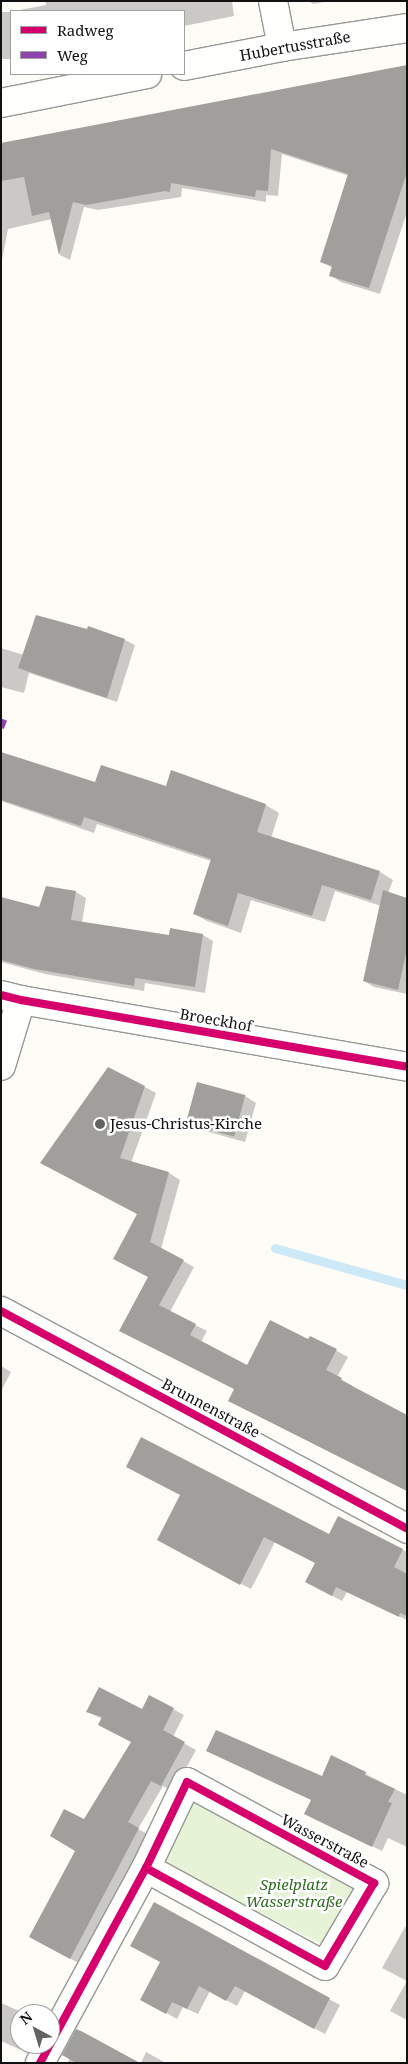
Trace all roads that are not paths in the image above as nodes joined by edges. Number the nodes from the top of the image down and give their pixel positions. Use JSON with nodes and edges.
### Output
{"nodes":[{"id":1,"x":273,"y":1,"type":"edge"},
{"id":2,"x":407,"y":28,"type":"edge"},
{"id":3,"x":282,"y":47,"type":"junction"},
{"id":4,"x":185,"y":66,"type":"edge"},
{"id":5,"x":142,"y":75,"type":"edge"},
{"id":6,"x":1,"y":103,"type":"edge"},
{"id":7,"x":11,"y":998,"type":"edge"},
{"id":8,"x":1,"y":1066,"type":"edge"},
{"id":9,"x":407,"y":1067,"type":"edge"},
{"id":10,"x":1,"y":1311,"type":"edge"},
{"id":11,"x":407,"y":1529,"type":"edge"},
{"id":12,"x":146,"y":1868,"type":"junction"},
{"id":13,"x":40,"y":2063,"type":"edge"}],
"edges":[{"from":1,"to":3,"type":"street"},
{"from":2,"to":3,"type":"street","name":"Hubertusstraße"},
{"from":3,"to":4,"type":"street","name":"Hubertusstraße"},
{"from":5,"to":6,"type":"street"},
{"from":7,"to":8,"type":"street"},
{"from":7,"to":9,"type":"street","name":"Broeckhof"},
{"from":10,"to":11,"type":"street","name":"Brunnenstraße"},
{"from":12,"to":12,"type":"street","name":"Wasserstraße"},
{"from":12,"to":13,"type":"street","name":"Wasserstraße"}]}
